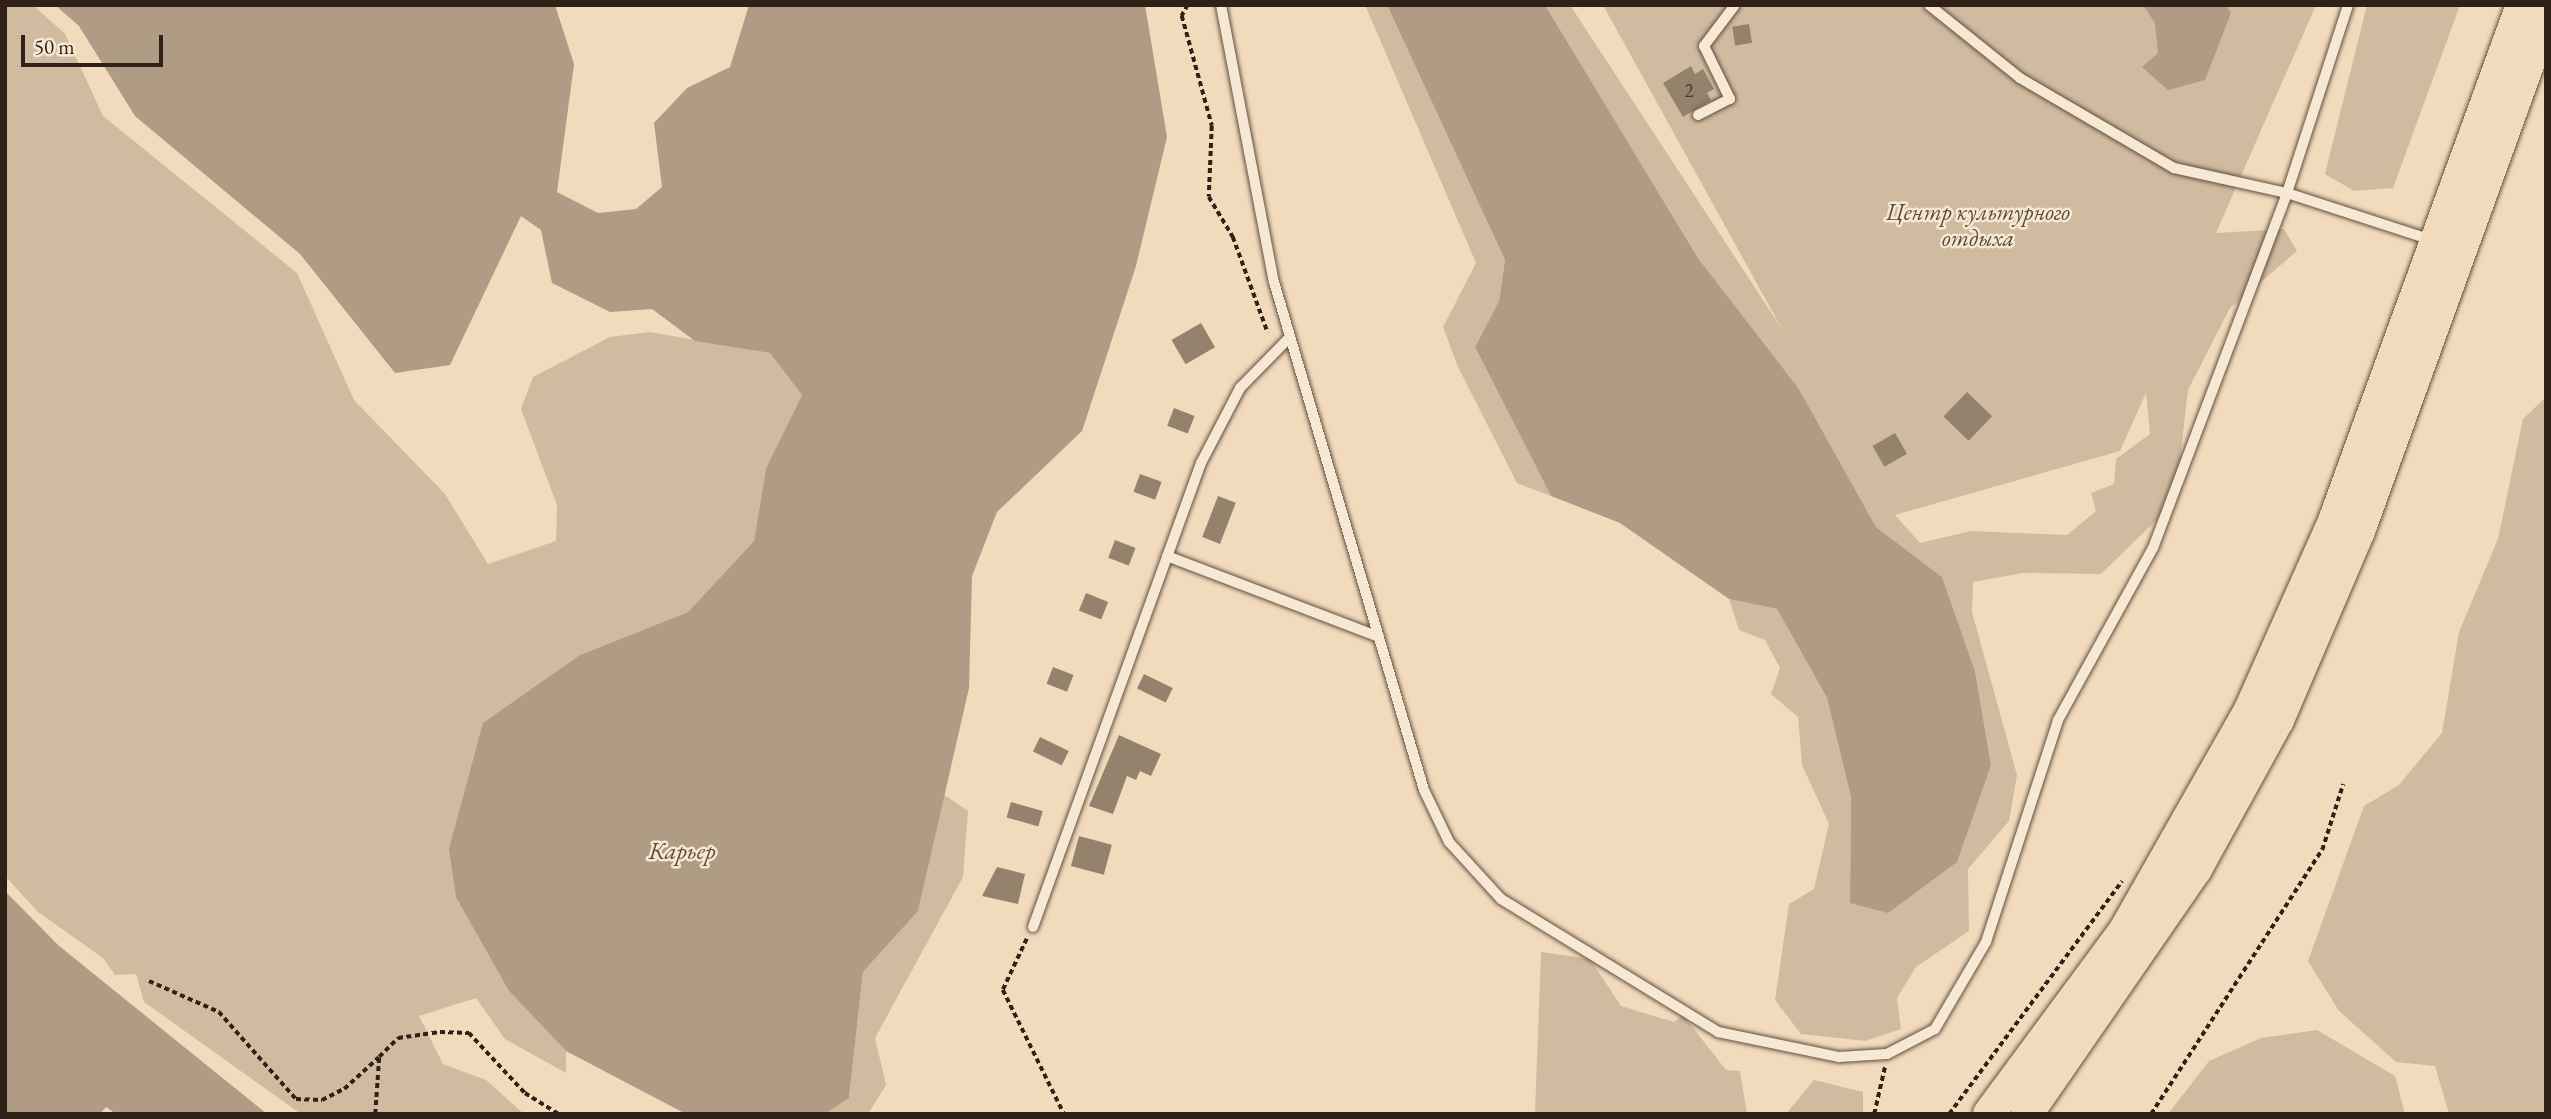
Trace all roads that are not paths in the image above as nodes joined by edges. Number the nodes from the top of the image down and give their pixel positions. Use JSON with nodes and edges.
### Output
{"nodes":[{"id":1,"x":1220,"y":5,"type":"edge"},
{"id":2,"x":1735,"y":5,"type":"edge"},
{"id":3,"x":1929,"y":5,"type":"edge"},
{"id":4,"x":2348,"y":5,"type":"edge"},
{"id":5,"x":2519,"y":5,"type":"edge"},
{"id":6,"x":2546,"y":15,"type":"edge"},
{"id":7,"x":1698,"y":115,"type":"dead end"},
{"id":8,"x":2287,"y":193,"type":"junction"},
{"id":9,"x":2434,"y":241,"type":"junction"},
{"id":10,"x":1290,"y":337,"type":"junction"},
{"id":11,"x":1167,"y":556,"type":"junction"},
{"id":12,"x":1379,"y":636,"type":"junction"},
{"id":13,"x":1033,"y":927,"type":"road end"},
{"id":14,"x":1989,"y":1114,"type":"edge"},
{"id":15,"x":2026,"y":1114,"type":"edge"}],
"edges":[{"from":1,"to":10,"type":"lane"},
{"from":2,"to":7,"type":"lane"},
{"from":3,"to":8,"type":"lane"},
{"from":4,"to":8,"type":"lane"},
{"from":5,"to":9,"type":"highway"},
{"from":6,"to":15,"type":"highway"},
{"from":8,"to":9,"type":"lane"},
{"from":8,"to":12,"type":"lane"},
{"from":9,"to":14,"type":"highway"},
{"from":10,"to":11,"type":"lane"},
{"from":10,"to":12,"type":"lane"},
{"from":11,"to":12,"type":"lane"},
{"from":11,"to":13,"type":"lane"}]}
